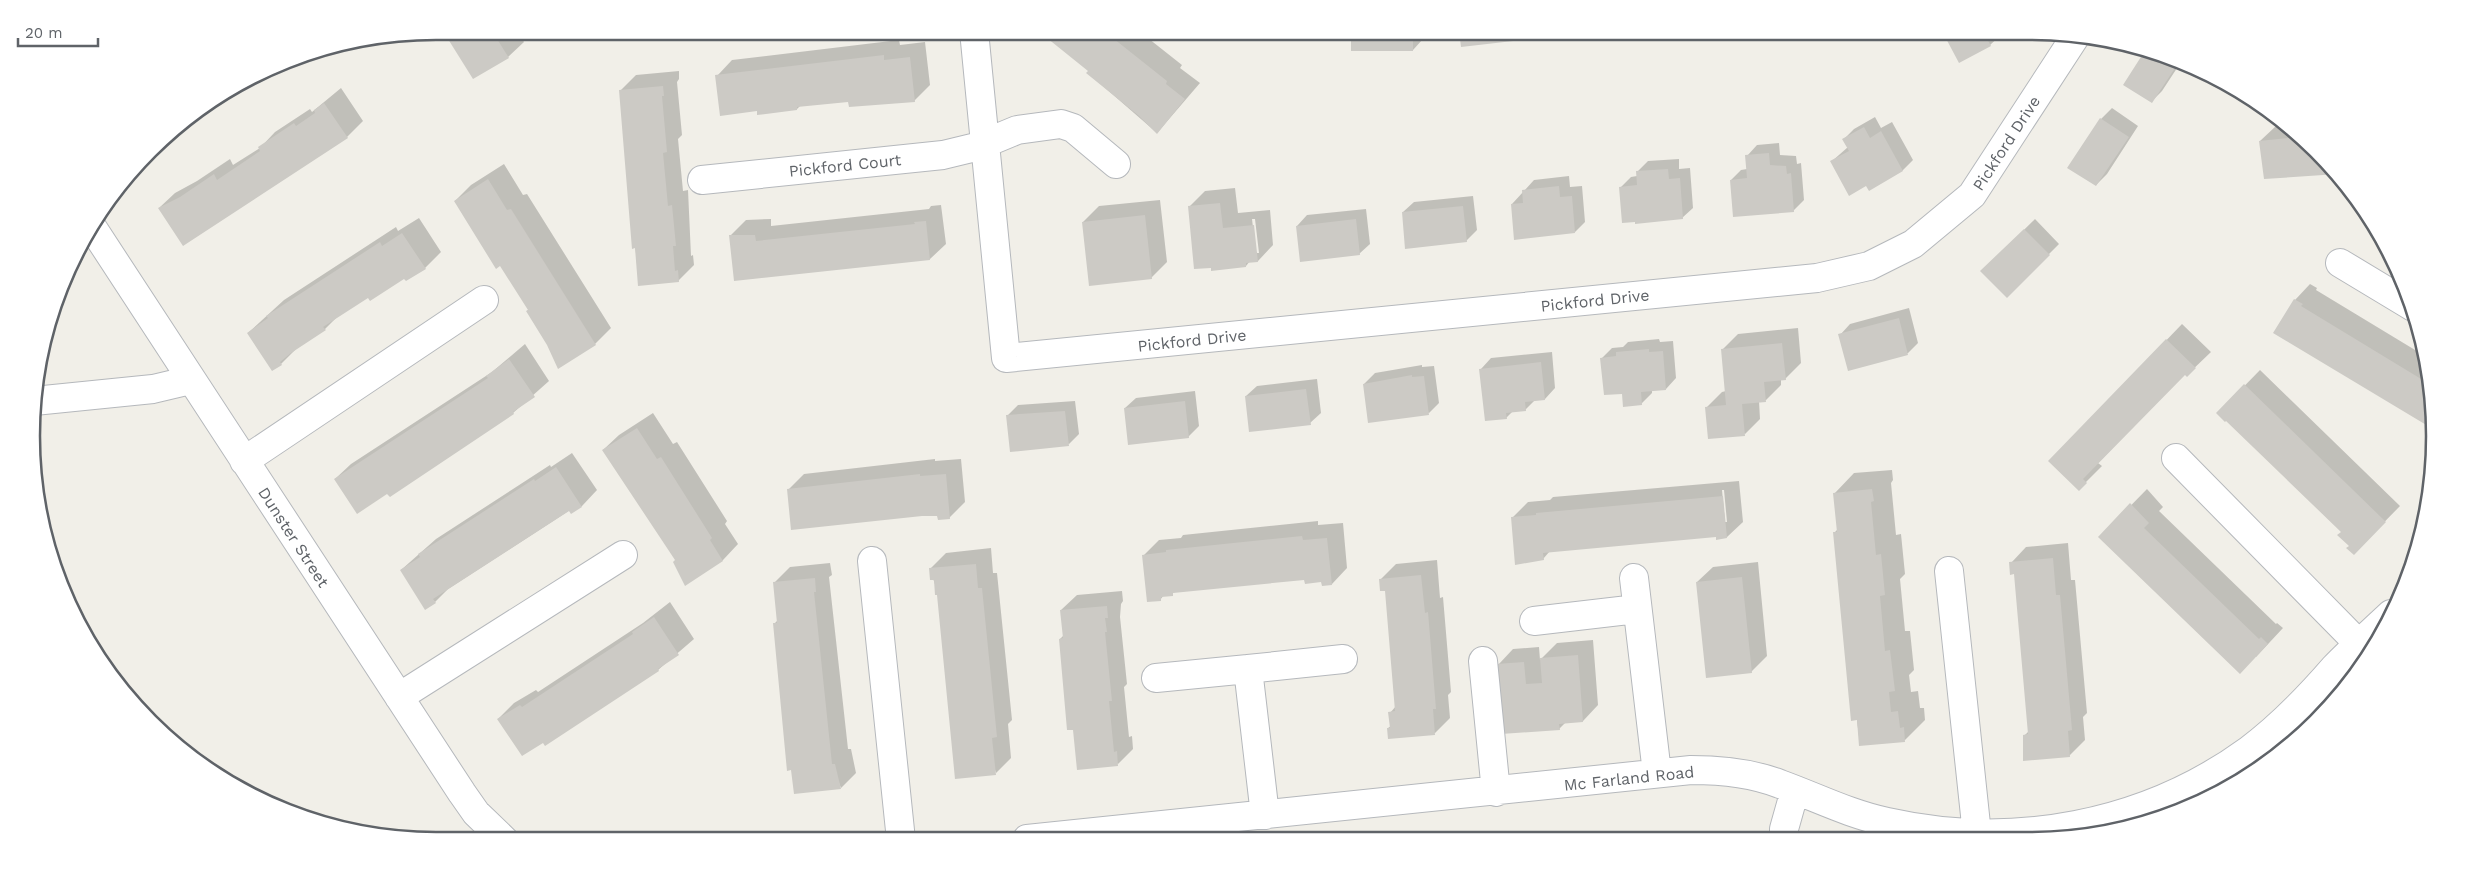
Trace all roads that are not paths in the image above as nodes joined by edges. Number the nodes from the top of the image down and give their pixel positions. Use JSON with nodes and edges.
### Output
{"nodes":[{"id":1,"x":975,"y":40,"type":"edge"},
{"id":2,"x":2072,"y":42,"type":"edge"},
{"id":3,"x":986,"y":143,"type":"junction"},
{"id":4,"x":1116,"y":164,"type":"dead end"},
{"id":5,"x":702,"y":180,"type":"dead end"},
{"id":6,"x":96,"y":233,"type":"edge"},
{"id":7,"x":2340,"y":263,"type":"dead end"},
{"id":8,"x":484,"y":300,"type":"dead end"},
{"id":9,"x":2402,"y":300,"type":"edge"},
{"id":10,"x":191,"y":380,"type":"junction"},
{"id":11,"x":42,"y":400,"type":"edge"},
{"id":12,"x":2176,"y":458,"type":"dead end"},
{"id":13,"x":244,"y":461,"type":"junction"},
{"id":14,"x":623,"y":555,"type":"dead end"},
{"id":15,"x":872,"y":561,"type":"dead end"},
{"id":16,"x":1950,"y":571,"type":"dead end"},
{"id":17,"x":1634,"y":578,"type":"dead end"},
{"id":18,"x":1638,"y":609,"type":"junction"},
{"id":19,"x":1534,"y":620,"type":"dead end"},
{"id":20,"x":2376,"y":628,"type":"edge"},
{"id":21,"x":2359,"y":644,"type":"junction"},
{"id":22,"x":1343,"y":659,"type":"dead end"},
{"id":23,"x":1483,"y":661,"type":"dead end"},
{"id":24,"x":1248,"y":669,"type":"junction"},
{"id":25,"x":1156,"y":678,"type":"dead end"},
{"id":26,"x":399,"y":697,"type":"junction"},
{"id":27,"x":1657,"y":773,"type":"junction"},
{"id":28,"x":1795,"y":790,"type":"junction"},
{"id":29,"x":1496,"y":792,"type":"junction"},
{"id":30,"x":2166,"y":805,"type":"edge"},
{"id":31,"x":1264,"y":815,"type":"junction"},
{"id":32,"x":496,"y":832,"type":"edge"},
{"id":33,"x":900,"y":832,"type":"edge"},
{"id":34,"x":1103,"y":832,"type":"edge"},
{"id":35,"x":1784,"y":832,"type":"edge"},
{"id":36,"x":1946,"y":832,"type":"edge"},
{"id":37,"x":1977,"y":832,"type":"edge"},
{"id":38,"x":2031,"y":832,"type":"edge"}],
"edges":[{"from":1,"to":3,"type":"street"},
{"from":2,"to":3,"type":"street","name":"Pickford Drive"},
{"from":3,"to":4,"type":"street","name":"Pickford Court"},
{"from":3,"to":5,"type":"street","name":"Pickford Court"},
{"from":6,"to":10,"type":"street","name":"Dunster Street"},
{"from":7,"to":9,"type":"street"},
{"from":8,"to":13,"type":"street"},
{"from":10,"to":11,"type":"street"},
{"from":10,"to":13,"type":"street","name":"Dunster Street"},
{"from":12,"to":21,"type":"street"},
{"from":13,"to":26,"type":"street","name":"Dunster Street"},
{"from":14,"to":26,"type":"street"},
{"from":15,"to":33,"type":"street"},
{"from":16,"to":37,"type":"street"},
{"from":17,"to":18,"type":"street"},
{"from":18,"to":19,"type":"street"},
{"from":18,"to":27,"type":"street"},
{"from":20,"to":21,"type":"street","name":"Mc Farland Road"},
{"from":21,"to":30,"type":"street","name":"Mc Farland Road"},
{"from":22,"to":24,"type":"street"},
{"from":23,"to":29,"type":"street"},
{"from":24,"to":25,"type":"street"},
{"from":24,"to":31,"type":"street"},
{"from":26,"to":32,"type":"street","name":"Dunster Street"},
{"from":27,"to":28,"type":"street","name":"Mc Farland Road"},
{"from":27,"to":29,"type":"street","name":"Mc Farland Road"},
{"from":28,"to":35,"type":"street"},
{"from":28,"to":36,"type":"street","name":"Mc Farland Road"},
{"from":29,"to":31,"type":"street","name":"Mc Farland Road"},
{"from":30,"to":38,"type":"street","name":"Mc Farland Road"},
{"from":31,"to":34,"type":"street","name":"Mc Farland Road"}]}
